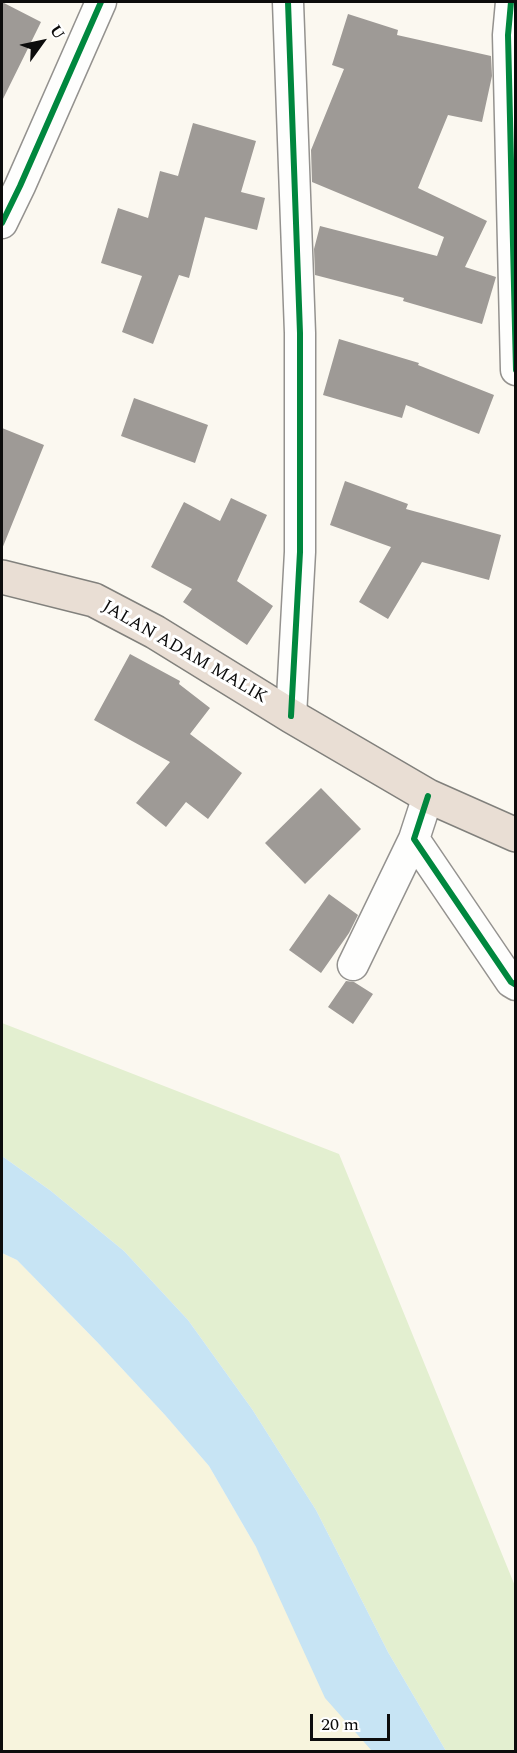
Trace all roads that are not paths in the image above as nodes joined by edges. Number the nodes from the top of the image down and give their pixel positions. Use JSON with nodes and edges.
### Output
{"nodes":[{"id":1,"x":101,"y":2,"type":"edge"},
{"id":2,"x":288,"y":2,"type":"edge"},
{"id":3,"x":512,"y":2,"type":"edge"},
{"id":4,"x":2,"y":223,"type":"edge"},
{"id":5,"x":516,"y":370,"type":"edge"},
{"id":6,"x":2,"y":577,"type":"edge"},
{"id":7,"x":291,"y":716,"type":"junction"},
{"id":8,"x":428,"y":796,"type":"junction"},
{"id":9,"x":516,"y":835,"type":"edge"},
{"id":10,"x":414,"y":839,"type":"junction"},
{"id":11,"x":353,"y":965,"type":"dead end"},
{"id":12,"x":516,"y":985,"type":"edge"}],
"edges":[{"from":1,"to":4,"type":"street"},
{"from":2,"to":7,"type":"street"},
{"from":3,"to":5,"type":"street"},
{"from":6,"to":7,"type":"highway","name":"JALAN ADAM MALIK"},
{"from":7,"to":8,"type":"highway","name":"JALAN ADAM MALIK"},
{"from":8,"to":9,"type":"highway","name":"JALAN ADAM MALIK"},
{"from":8,"to":10,"type":"street"},
{"from":10,"to":11,"type":"street"},
{"from":10,"to":12,"type":"street"}]}
